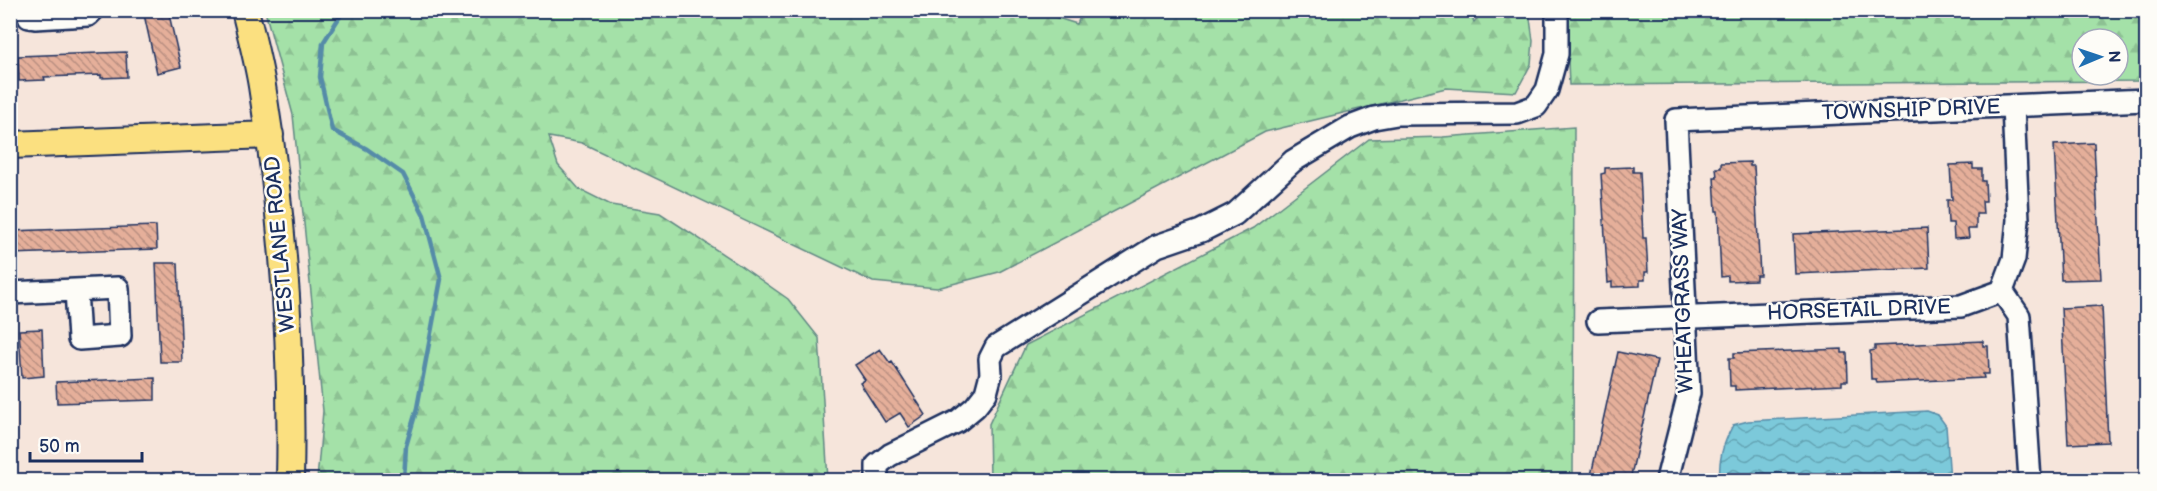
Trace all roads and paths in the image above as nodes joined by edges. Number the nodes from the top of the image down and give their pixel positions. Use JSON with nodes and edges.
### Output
{"nodes":[{"id":1,"x":26,"y":10,"type":"edge"},
{"id":2,"x":93,"y":10,"type":"edge"},
{"id":3,"x":245,"y":10,"type":"edge"},
{"id":4,"x":1557,"y":10,"type":"edge"},
{"id":5,"x":2146,"y":100,"type":"edge"},
{"id":6,"x":2013,"y":105,"type":"junction"},
{"id":7,"x":1676,"y":120,"type":"joint"},
{"id":8,"x":270,"y":135,"type":"junction"},
{"id":9,"x":10,"y":145,"type":"edge"},
{"id":10,"x":76,"y":290,"type":"dead end"},
{"id":11,"x":2002,"y":291,"type":"junction"},
{"id":12,"x":10,"y":293,"type":"edge"},
{"id":13,"x":1684,"y":317,"type":"junction"},
{"id":14,"x":1598,"y":321,"type":"dead end"},
{"id":15,"x":290,"y":480,"type":"edge"},
{"id":16,"x":877,"y":480,"type":"edge"},
{"id":17,"x":1667,"y":480,"type":"edge"},
{"id":18,"x":2030,"y":480,"type":"edge"}],
"edges":[{"from":1,"to":2,"type":"street"},
{"from":3,"to":8,"type":"main road","name":"WESTLANE ROAD"},
{"from":4,"to":16,"type":"street"},
{"from":5,"to":6,"type":"street","name":"TOWNSHIP DRIVE"},
{"from":6,"to":7,"type":"street","name":"TOWNSHIP DRIVE"},
{"from":6,"to":11,"type":"street"},
{"from":7,"to":13,"type":"street","name":"WHEATGRASS WAY"},
{"from":8,"to":9,"type":"main road"},
{"from":8,"to":15,"type":"main road","name":"WESTLANE ROAD"},
{"from":10,"to":12,"type":"street"},
{"from":11,"to":13,"type":"street","name":"HORSETAIL DRIVE"},
{"from":11,"to":18,"type":"street"},
{"from":13,"to":14,"type":"street","name":"HORSETAIL DRIVE"},
{"from":13,"to":17,"type":"street","name":"WHEATGRASS WAY"}]}
